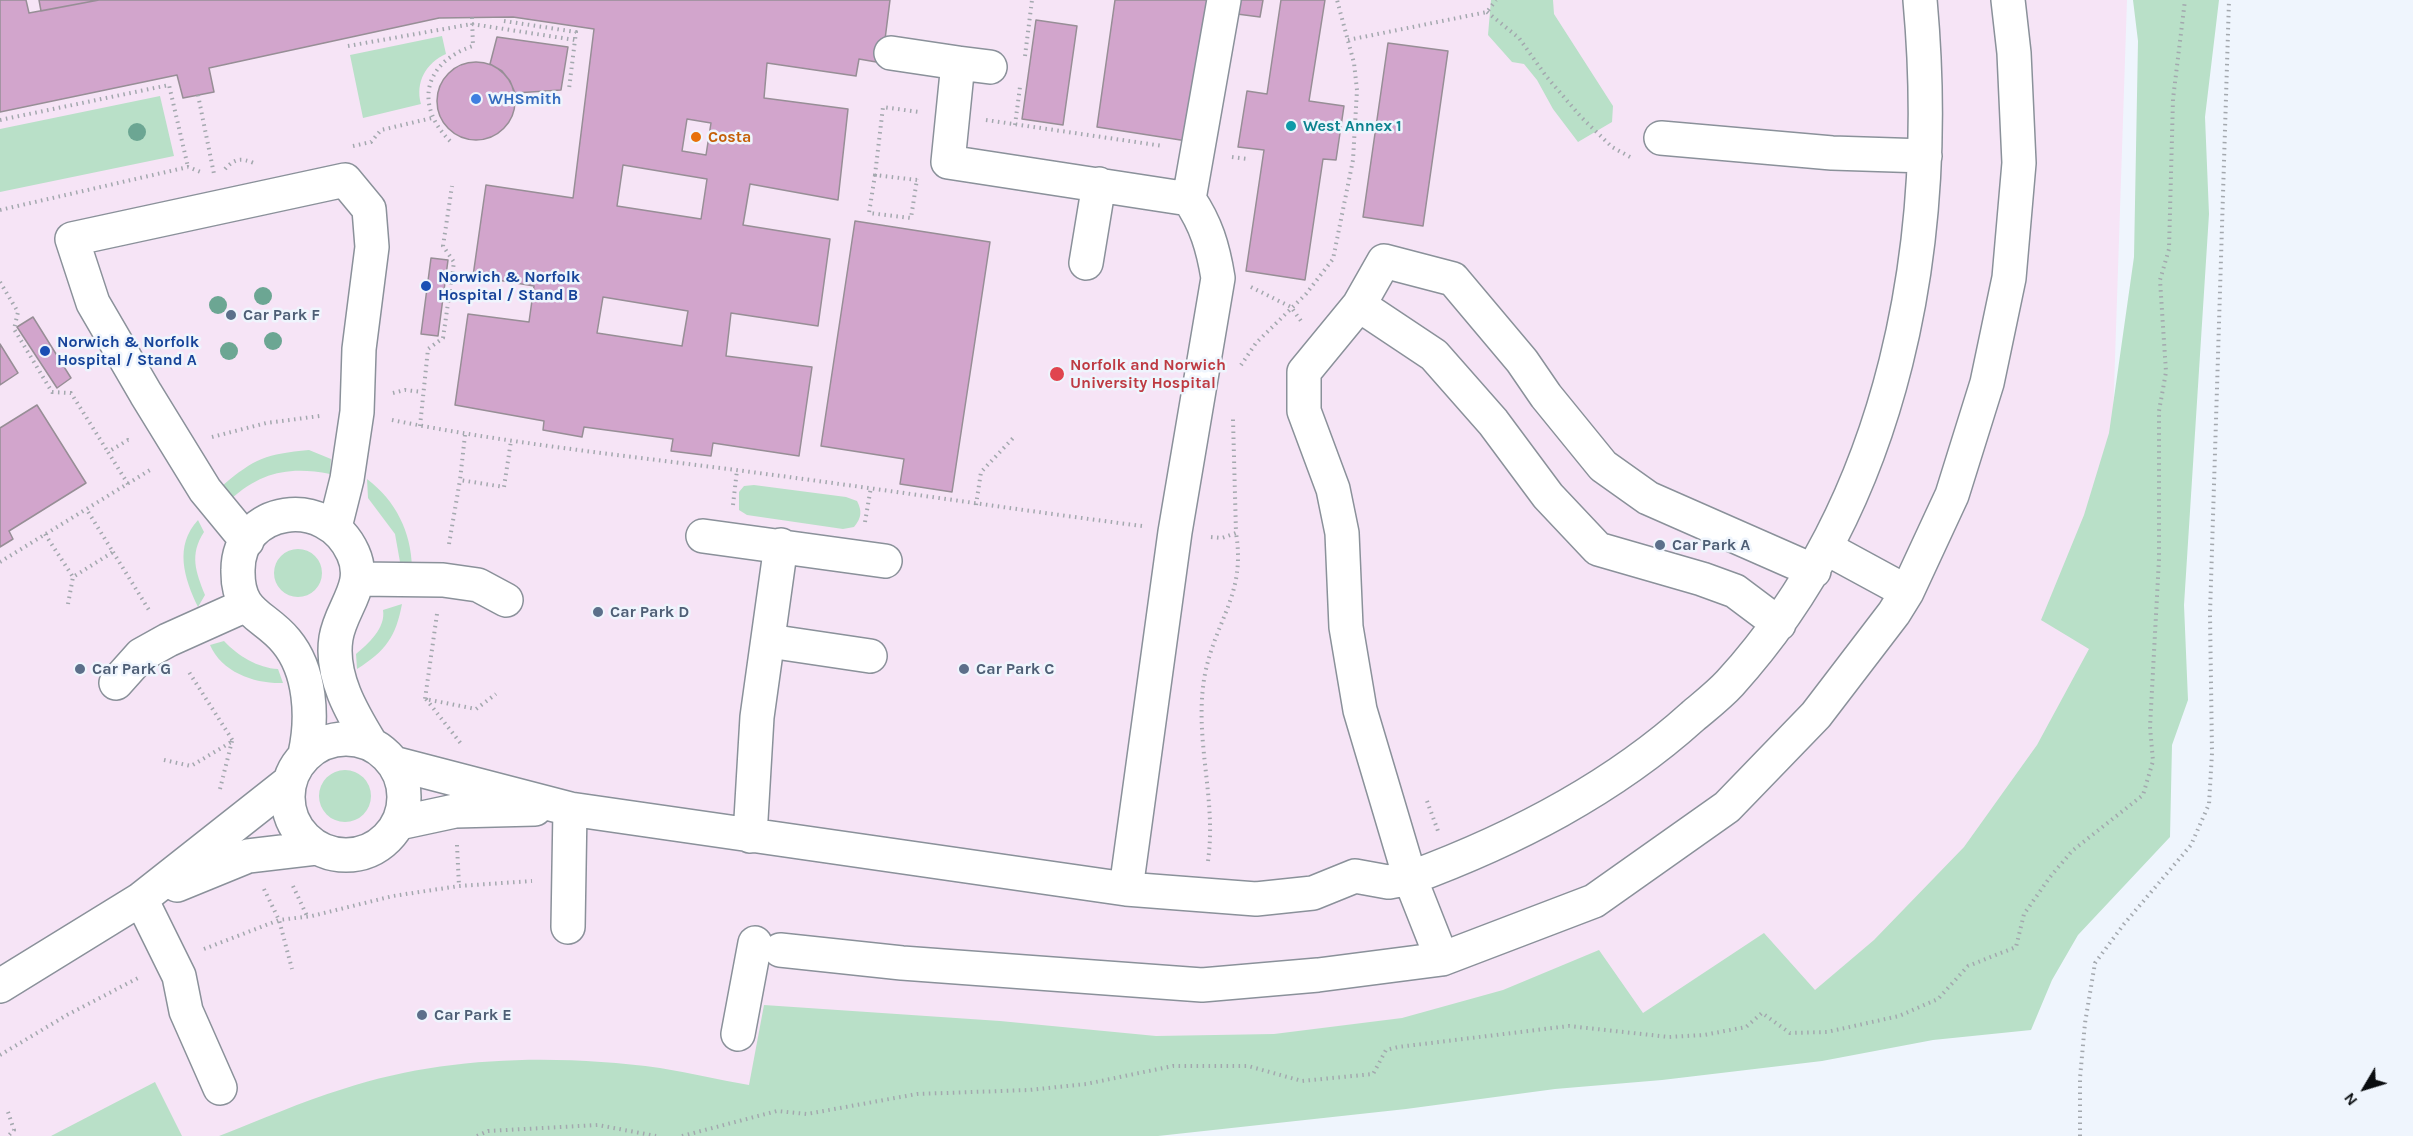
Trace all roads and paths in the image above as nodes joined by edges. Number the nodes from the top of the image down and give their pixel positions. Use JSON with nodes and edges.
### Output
{"nodes":[{"id":1,"x":1224,"y":0,"type":"edge"},
{"id":2,"x":1337,"y":0,"type":"edge"},
{"id":3,"x":1496,"y":0,"type":"edge"},
{"id":4,"x":1920,"y":0,"type":"edge"},
{"id":5,"x":2008,"y":0,"type":"edge"},
{"id":6,"x":2229,"y":0,"type":"edge"},
{"id":7,"x":472,"y":17,"type":"dead end"},
{"id":8,"x":504,"y":21,"type":"dead end"},
{"id":9,"x":472,"y":24,"type":"junction"},
{"id":10,"x":575,"y":40,"type":"junction"},
{"id":11,"x":1348,"y":40,"type":"junction"},
{"id":12,"x":348,"y":45,"type":"dead end"},
{"id":13,"x":891,"y":53,"type":"dead end"},
{"id":14,"x":958,"y":63,"type":"junction"},
{"id":15,"x":990,"y":67,"type":"dead end"},
{"id":16,"x":569,"y":89,"type":"dead end"},
{"id":17,"x":198,"y":95,"type":"dead end"},
{"id":18,"x":953,"y":115,"type":"junction"},
{"id":19,"x":0,"y":120,"type":"edge"},
{"id":20,"x":1661,"y":138,"type":"dead end"},
{"id":21,"x":450,"y":141,"type":"dead end"},
{"id":22,"x":1199,"y":153,"type":"junction"},
{"id":23,"x":1925,"y":156,"type":"junction"},
{"id":24,"x":243,"y":158,"type":"dead end"},
{"id":25,"x":1248,"y":159,"type":"dead end"},
{"id":26,"x":188,"y":167,"type":"junction"},
{"id":27,"x":918,"y":169,"type":"dead end"},
{"id":28,"x":875,"y":175,"type":"junction"},
{"id":29,"x":215,"y":177,"type":"junction"},
{"id":30,"x":917,"y":180,"type":"junction"},
{"id":31,"x":1099,"y":184,"type":"junction"},
{"id":32,"x":452,"y":186,"type":"dead end"},
{"id":33,"x":1189,"y":199,"type":"junction"},
{"id":34,"x":0,"y":210,"type":"edge"},
{"id":35,"x":1086,"y":262,"type":"dead end"},
{"id":36,"x":0,"y":282,"type":"edge"},
{"id":37,"x":1359,"y":305,"type":"junction"},
{"id":38,"x":1238,"y":373,"type":"dead end"},
{"id":39,"x":422,"y":392,"type":"junction"},
{"id":40,"x":1233,"y":408,"type":"dead end"},
{"id":41,"x":370,"y":415,"type":"junction"},
{"id":42,"x":420,"y":426,"type":"junction"},
{"id":43,"x":465,"y":435,"type":"junction"},
{"id":44,"x":1015,"y":436,"type":"dead end"},
{"id":45,"x":511,"y":441,"type":"junction"},
{"id":46,"x":136,"y":442,"type":"dead end"},
{"id":47,"x":181,"y":451,"type":"junction"},
{"id":48,"x":108,"y":452,"type":"junction"},
{"id":49,"x":128,"y":484,"type":"junction"},
{"id":50,"x":976,"y":505,"type":"junction"},
{"id":51,"x":87,"y":510,"type":"junction"},
{"id":52,"x":336,"y":527,"type":"junction"},
{"id":53,"x":1176,"y":532,"type":"junction"},
{"id":54,"x":1236,"y":533,"type":"junction"},
{"id":55,"x":45,"y":534,"type":"junction"},
{"id":56,"x":704,"y":536,"type":"dead end"},
{"id":57,"x":247,"y":541,"type":"junction"},
{"id":58,"x":781,"y":545,"type":"junction"},
{"id":59,"x":1820,"y":559,"type":"junction"},
{"id":60,"x":885,"y":561,"type":"dead end"},
{"id":61,"x":0,"y":562,"type":"edge"},
{"id":62,"x":73,"y":578,"type":"junction"},
{"id":63,"x":358,"y":579,"type":"junction"},
{"id":64,"x":1907,"y":592,"type":"junction"},
{"id":65,"x":506,"y":600,"type":"dead end"},
{"id":66,"x":68,"y":604,"type":"dead end"},
{"id":67,"x":246,"y":605,"type":"junction"},
{"id":68,"x":1779,"y":624,"type":"junction"},
{"id":69,"x":769,"y":640,"type":"junction"},
{"id":70,"x":870,"y":656,"type":"dead end"},
{"id":71,"x":116,"y":683,"type":"dead end"},
{"id":72,"x":382,"y":753,"type":"junction"},
{"id":73,"x":305,"y":754,"type":"junction"},
{"id":74,"x":288,"y":783,"type":"junction"},
{"id":75,"x":570,"y":808,"type":"junction"},
{"id":76,"x":399,"y":823,"type":"junction"},
{"id":77,"x":750,"y":836,"type":"junction"},
{"id":78,"x":316,"y":848,"type":"junction"},
{"id":79,"x":569,"y":879,"type":"junction"},
{"id":80,"x":1399,"y":880,"type":"junction"},
{"id":81,"x":1126,"y":889,"type":"junction"},
{"id":82,"x":1202,"y":897,"type":"junction"},
{"id":83,"x":141,"y":899,"type":"junction"},
{"id":84,"x":568,"y":927,"type":"dead end"},
{"id":85,"x":1442,"y":959,"type":"junction"},
{"id":86,"x":182,"y":983,"type":"junction"},
{"id":87,"x":0,"y":986,"type":"edge"},
{"id":88,"x":738,"y":1034,"type":"dead end"},
{"id":89,"x":0,"y":1055,"type":"edge"},
{"id":90,"x":220,"y":1088,"type":"dead end"},
{"id":91,"x":8,"y":1112,"type":"dead end"},
{"id":92,"x":8,"y":1136,"type":"edge"},
{"id":93,"x":477,"y":1136,"type":"edge"},
{"id":94,"x":656,"y":1136,"type":"edge"},
{"id":95,"x":2080,"y":1136,"type":"edge"}],
"edges":[{"from":1,"to":22,"type":"lane"},
{"from":2,"to":11,"type":"path"},
{"from":3,"to":11,"type":"path"},
{"from":4,"to":23,"type":"lane"},
{"from":5,"to":64,"type":"lane"},
{"from":6,"to":95,"type":"path"},
{"from":7,"to":9,"type":"path"},
{"from":8,"to":10,"type":"path"},
{"from":9,"to":10,"type":"path"},
{"from":9,"to":12,"type":"path"},
{"from":9,"to":21,"type":"path"},
{"from":10,"to":16,"type":"path"},
{"from":11,"to":38,"type":"path"},
{"from":13,"to":14,"type":"lane"},
{"from":14,"to":15,"type":"lane"},
{"from":14,"to":18,"type":"lane"},
{"from":17,"to":29,"type":"path"},
{"from":18,"to":22,"type":"path"},
{"from":18,"to":28,"type":"path"},
{"from":18,"to":31,"type":"lane"},
{"from":19,"to":26,"type":"path"},
{"from":20,"to":23,"type":"lane"},
{"from":22,"to":25,"type":"path"},
{"from":22,"to":33,"type":"lane"},
{"from":23,"to":59,"type":"lane"},
{"from":24,"to":29,"type":"path"},
{"from":26,"to":29,"type":"path"},
{"from":26,"to":34,"type":"path"},
{"from":27,"to":30,"type":"path"},
{"from":28,"to":30,"type":"path"},
{"from":28,"to":30,"type":"path"},
{"from":31,"to":33,"type":"lane"},
{"from":31,"to":35,"type":"lane"},
{"from":32,"to":39,"type":"path"},
{"from":33,"to":53,"type":"lane"},
{"from":36,"to":48,"type":"path"},
{"from":37,"to":59,"type":"lane"},
{"from":37,"to":68,"type":"lane"},
{"from":37,"to":80,"type":"lane"},
{"from":39,"to":41,"type":"path"},
{"from":39,"to":42,"type":"path"},
{"from":40,"to":54,"type":"path"},
{"from":41,"to":42,"type":"path"},
{"from":41,"to":47,"type":"path"},
{"from":41,"to":47,"type":"lane"},
{"from":41,"to":52,"type":"lane"},
{"from":42,"to":43,"type":"path"},
{"from":43,"to":45,"type":"path"},
{"from":43,"to":45,"type":"path"},
{"from":44,"to":50,"type":"path"},
{"from":45,"to":50,"type":"path"},
{"from":46,"to":48,"type":"path"},
{"from":47,"to":49,"type":"path"},
{"from":47,"to":57,"type":"lane"},
{"from":48,"to":49,"type":"path"},
{"from":49,"to":51,"type":"path"},
{"from":50,"to":53,"type":"path"},
{"from":51,"to":55,"type":"path"},
{"from":51,"to":62,"type":"path"},
{"from":52,"to":57,"type":"lane"},
{"from":52,"to":63,"type":"lane"},
{"from":53,"to":54,"type":"path"},
{"from":53,"to":81,"type":"lane"},
{"from":54,"to":82,"type":"path"},
{"from":55,"to":61,"type":"path"},
{"from":55,"to":62,"type":"path"},
{"from":56,"to":58,"type":"lane"},
{"from":57,"to":67,"type":"lane"},
{"from":58,"to":60,"type":"lane"},
{"from":58,"to":69,"type":"lane"},
{"from":59,"to":64,"type":"lane"},
{"from":59,"to":68,"type":"lane"},
{"from":62,"to":66,"type":"path"},
{"from":63,"to":65,"type":"lane"},
{"from":63,"to":72,"type":"lane"},
{"from":64,"to":85,"type":"lane"},
{"from":67,"to":71,"type":"lane"},
{"from":67,"to":73,"type":"lane"},
{"from":68,"to":80,"type":"lane"},
{"from":69,"to":70,"type":"lane"},
{"from":69,"to":77,"type":"lane"},
{"from":72,"to":73,"type":"lane"},
{"from":72,"to":75,"type":"lane"},
{"from":72,"to":76,"type":"lane"},
{"from":73,"to":74,"type":"lane"},
{"from":74,"to":78,"type":"lane"},
{"from":74,"to":83,"type":"lane"},
{"from":75,"to":76,"type":"lane"},
{"from":75,"to":77,"type":"lane"},
{"from":75,"to":79,"type":"lane"},
{"from":76,"to":78,"type":"lane"},
{"from":77,"to":81,"type":"lane"},
{"from":78,"to":83,"type":"lane"},
{"from":79,"to":84,"type":"lane"},
{"from":79,"to":86,"type":"path"},
{"from":80,"to":82,"type":"lane"},
{"from":80,"to":85,"type":"lane"},
{"from":81,"to":82,"type":"lane"},
{"from":83,"to":86,"type":"lane"},
{"from":83,"to":87,"type":"lane"},
{"from":85,"to":88,"type":"lane"},
{"from":86,"to":89,"type":"path"},
{"from":86,"to":90,"type":"lane"},
{"from":91,"to":92,"type":"path"},
{"from":93,"to":94,"type":"path"}]}
